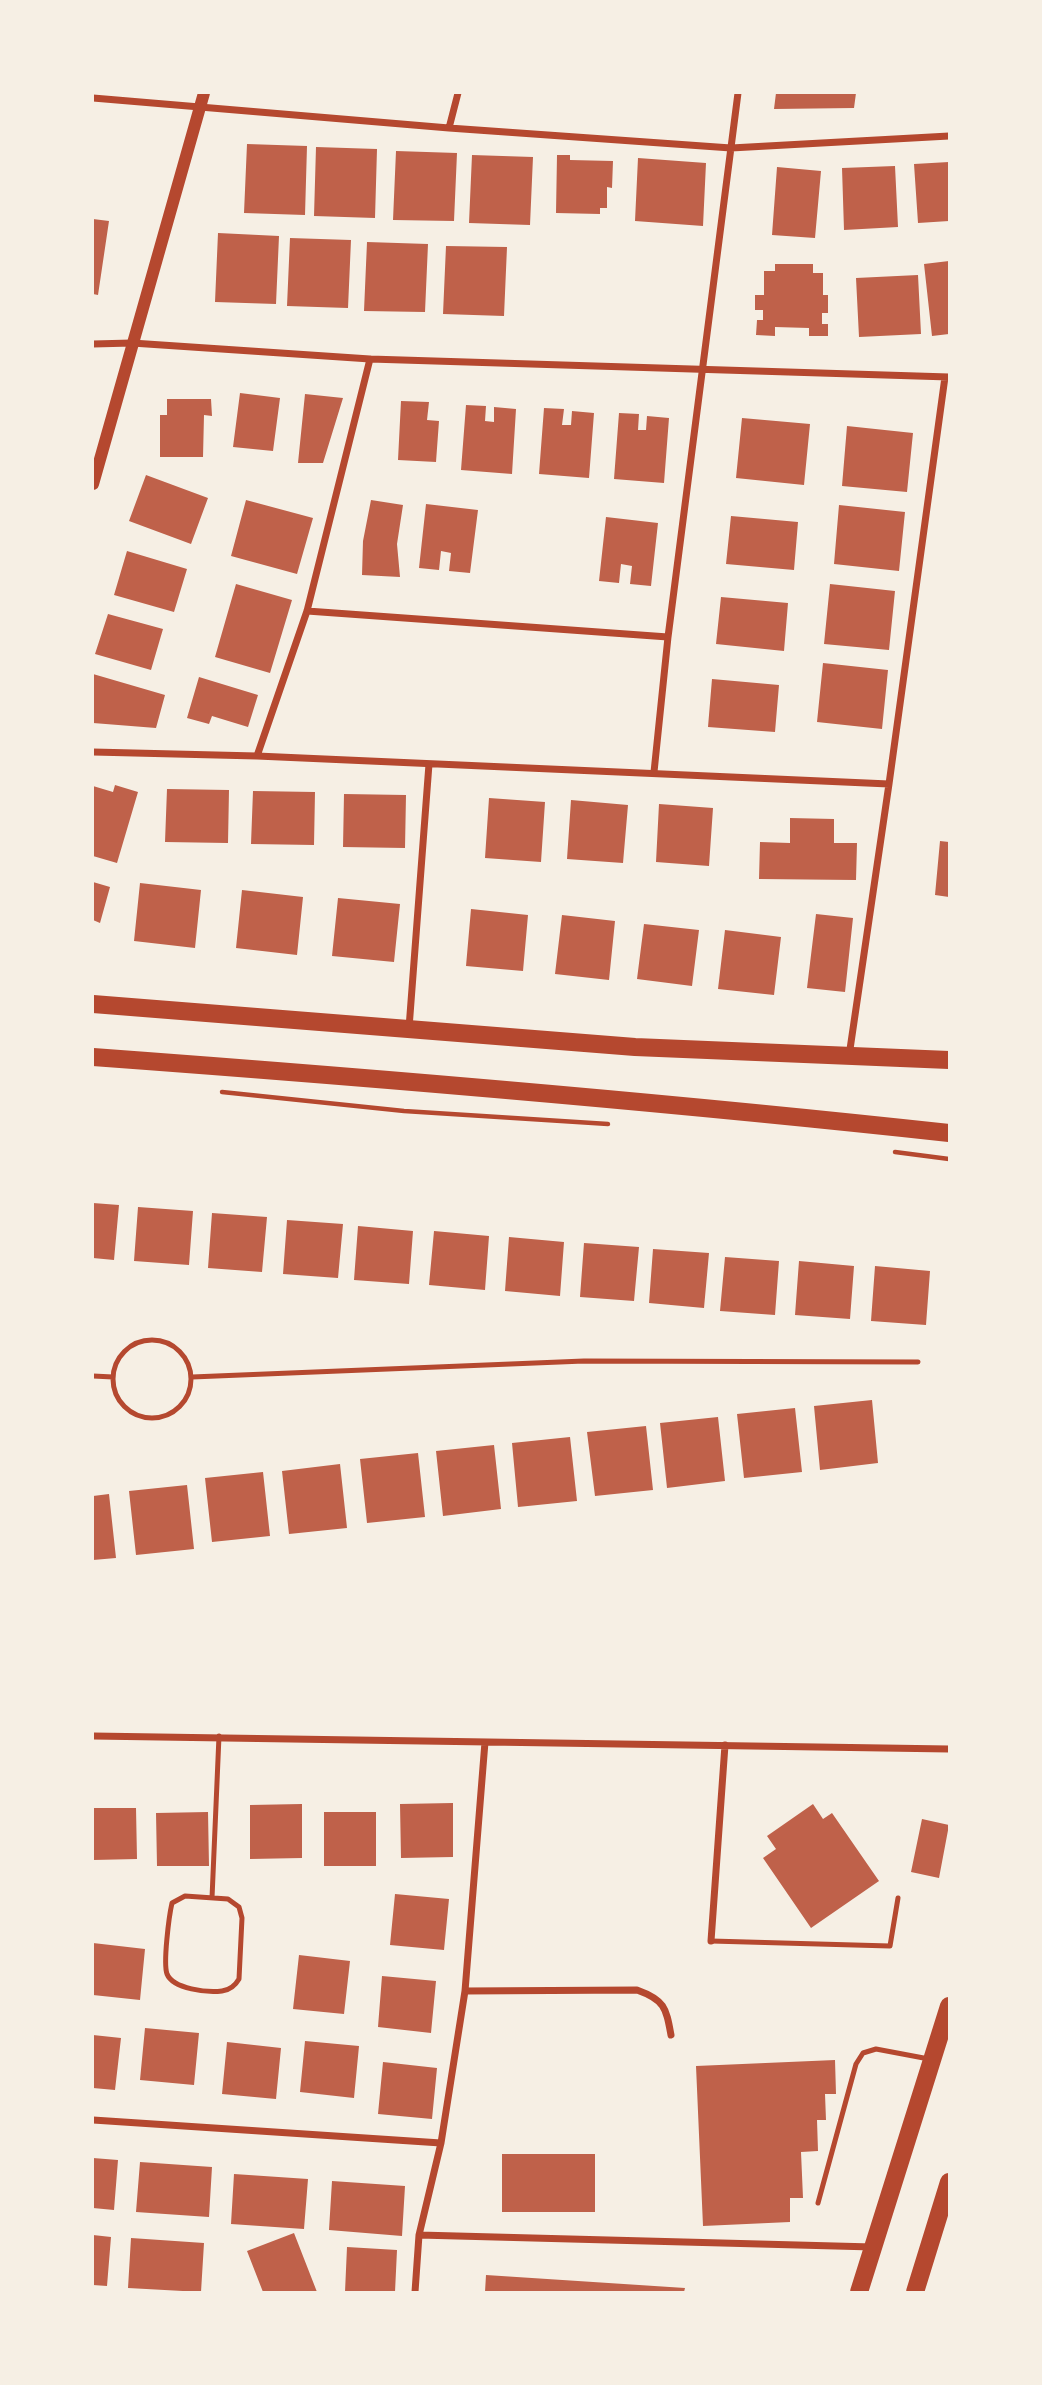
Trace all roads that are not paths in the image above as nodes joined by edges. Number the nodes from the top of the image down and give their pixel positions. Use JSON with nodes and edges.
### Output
{"nodes":[{"id":1,"x":458,"y":93,"type":"edge"},
{"id":2,"x":738,"y":93,"type":"edge"},
{"id":3,"x":93,"y":98,"type":"edge"},
{"id":4,"x":202,"y":99,"type":"edge"},
{"id":5,"x":449,"y":128,"type":"junction"},
{"id":6,"x":949,"y":136,"type":"edge"},
{"id":7,"x":731,"y":148,"type":"junction"},
{"id":8,"x":132,"y":343,"type":"junction"},
{"id":9,"x":93,"y":344,"type":"edge"},
{"id":10,"x":370,"y":359,"type":"junction"},
{"id":11,"x":703,"y":369,"type":"junction"},
{"id":12,"x":947,"y":377,"type":"edge"},
{"id":13,"x":93,"y":484,"type":"edge"},
{"id":14,"x":307,"y":611,"type":"junction"},
{"id":15,"x":668,"y":637,"type":"junction"},
{"id":16,"x":93,"y":752,"type":"edge"},
{"id":17,"x":257,"y":756,"type":"junction"},
{"id":18,"x":429,"y":764,"type":"junction"},
{"id":19,"x":654,"y":772,"type":"junction"},
{"id":20,"x":889,"y":784,"type":"junction"},
{"id":21,"x":93,"y":1004,"type":"edge"},
{"id":22,"x":409,"y":1029,"type":"junction"},
{"id":23,"x":849,"y":1056,"type":"junction"},
{"id":24,"x":93,"y":1057,"type":"edge"},
{"id":25,"x":949,"y":1060,"type":"edge"},
{"id":26,"x":949,"y":1133,"type":"edge"},
{"id":27,"x":918,"y":1362,"type":"dead end"},
{"id":28,"x":93,"y":1376,"type":"edge"},
{"id":29,"x":113,"y":1377,"type":"junction"},
{"id":30,"x":192,"y":1377,"type":"junction"},
{"id":31,"x":93,"y":1736,"type":"edge"},
{"id":32,"x":219,"y":1736,"type":"junction"},
{"id":33,"x":485,"y":1742,"type":"junction"},
{"id":34,"x":725,"y":1745,"type":"junction"},
{"id":35,"x":949,"y":1749,"type":"edge"},
{"id":36,"x":212,"y":1898,"type":"junction"},
{"id":37,"x":898,"y":1898,"type":"dead end"},
{"id":38,"x":711,"y":1941,"type":"joint"},
{"id":39,"x":465,"y":1991,"type":"junction"},
{"id":40,"x":949,"y":2006,"type":"edge"},
{"id":41,"x":671,"y":2035,"type":"dead end"},
{"id":42,"x":932,"y":2060,"type":"junction"},
{"id":43,"x":93,"y":2120,"type":"edge"},
{"id":44,"x":441,"y":2143,"type":"junction"},
{"id":45,"x":949,"y":2182,"type":"edge"},
{"id":46,"x":818,"y":2203,"type":"dead end"},
{"id":47,"x":419,"y":2235,"type":"junction"},
{"id":48,"x":873,"y":2247,"type":"junction"},
{"id":49,"x":415,"y":2292,"type":"edge"},
{"id":50,"x":859,"y":2292,"type":"edge"},
{"id":51,"x":915,"y":2292,"type":"edge"}],
"edges":[{"from":1,"to":5,"type":"street"},
{"from":2,"to":7,"type":"street"},
{"from":3,"to":4,"type":"street"},
{"from":4,"to":5,"type":"street"},
{"from":4,"to":8,"type":"street"},
{"from":5,"to":7,"type":"street"},
{"from":6,"to":7,"type":"street"},
{"from":7,"to":11,"type":"street"},
{"from":8,"to":9,"type":"street"},
{"from":8,"to":10,"type":"street"},
{"from":8,"to":13,"type":"street"},
{"from":10,"to":11,"type":"street"},
{"from":10,"to":14,"type":"street"},
{"from":11,"to":12,"type":"street"},
{"from":11,"to":15,"type":"street"},
{"from":12,"to":20,"type":"street"},
{"from":14,"to":15,"type":"street"},
{"from":14,"to":17,"type":"street"},
{"from":15,"to":19,"type":"street"},
{"from":16,"to":17,"type":"street"},
{"from":17,"to":18,"type":"street"},
{"from":18,"to":19,"type":"street"},
{"from":18,"to":22,"type":"street"},
{"from":19,"to":20,"type":"street"},
{"from":20,"to":23,"type":"street"},
{"from":21,"to":22,"type":"main road"},
{"from":22,"to":23,"type":"main road"},
{"from":23,"to":25,"type":"main road"},
{"from":24,"to":26,"type":"main road"},
{"from":27,"to":30,"type":"lane"},
{"from":28,"to":29,"type":"lane"},
{"from":29,"to":30,"type":"lane"},
{"from":29,"to":30,"type":"lane"},
{"from":31,"to":32,"type":"street"},
{"from":32,"to":33,"type":"street"},
{"from":32,"to":36,"type":"lane"},
{"from":33,"to":34,"type":"street"},
{"from":33,"to":39,"type":"street"},
{"from":34,"to":35,"type":"street"},
{"from":34,"to":38,"type":"street"},
{"from":36,"to":36,"type":"lane"},
{"from":37,"to":38,"type":"lane"},
{"from":39,"to":41,"type":"street"},
{"from":39,"to":44,"type":"street"},
{"from":40,"to":42,"type":"main road"},
{"from":42,"to":46,"type":"lane"},
{"from":42,"to":48,"type":"main road"},
{"from":43,"to":44,"type":"street"},
{"from":44,"to":47,"type":"street"},
{"from":45,"to":51,"type":"main road"},
{"from":47,"to":48,"type":"street"},
{"from":47,"to":49,"type":"street"},
{"from":48,"to":50,"type":"main road"}]}
